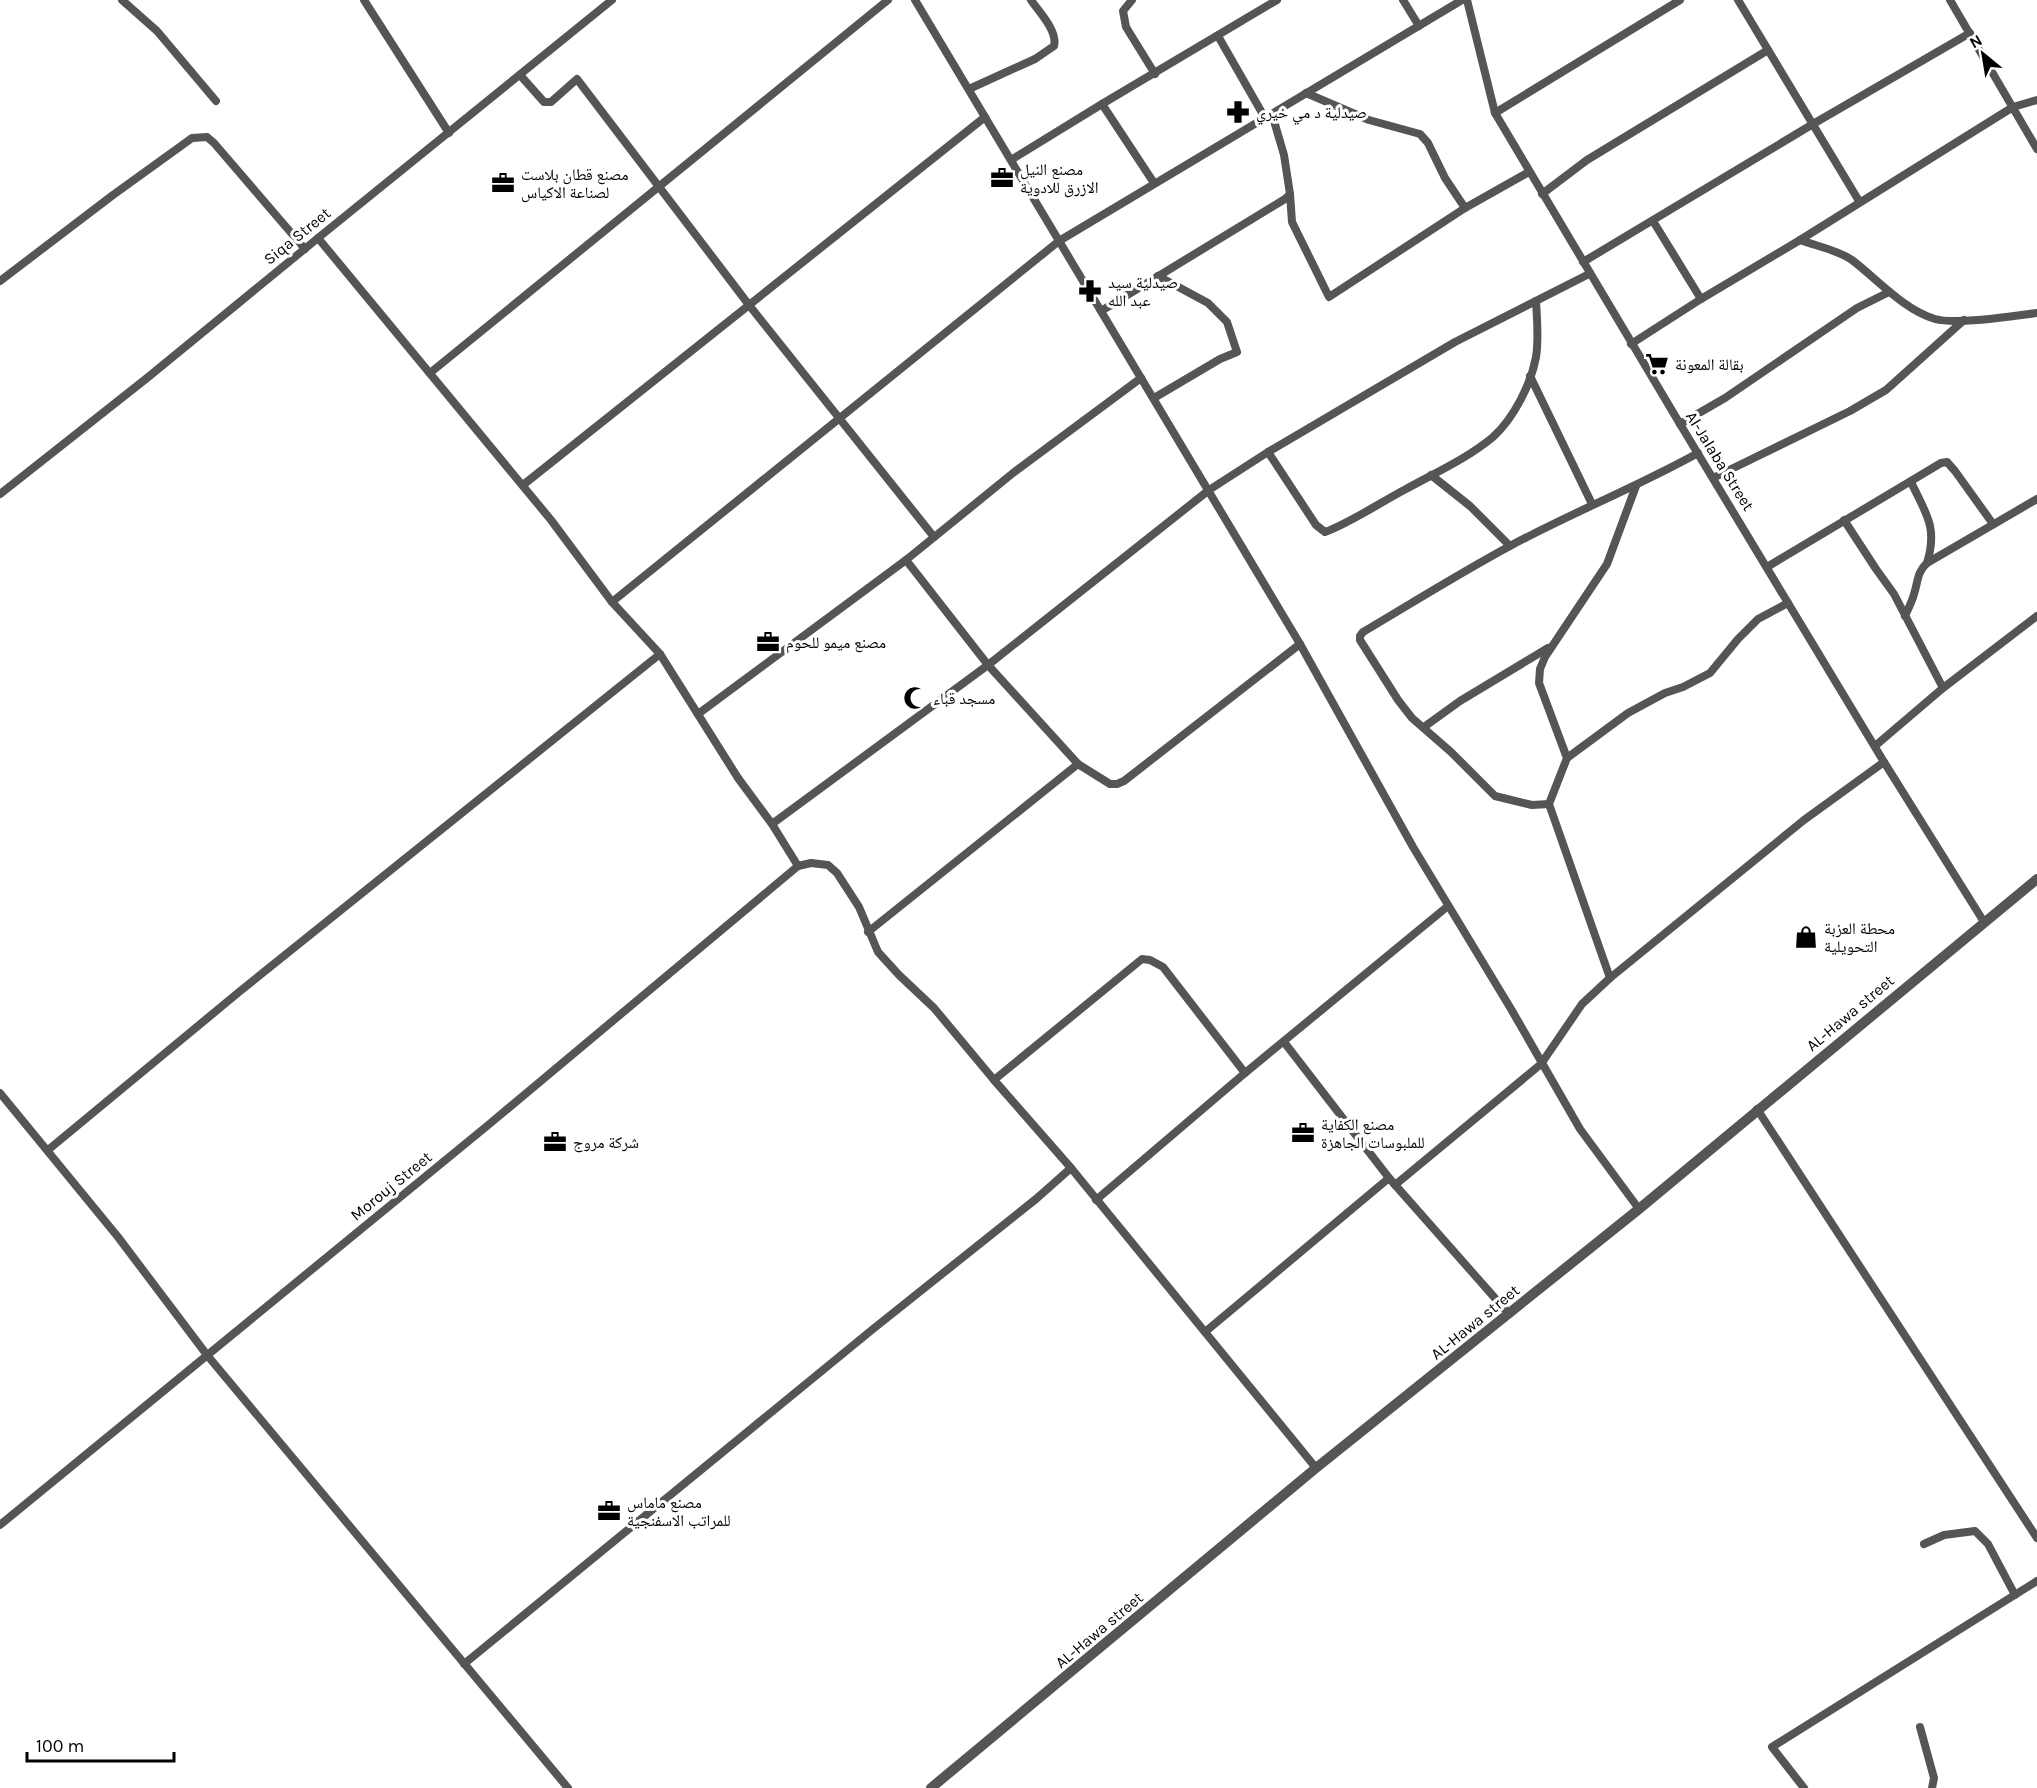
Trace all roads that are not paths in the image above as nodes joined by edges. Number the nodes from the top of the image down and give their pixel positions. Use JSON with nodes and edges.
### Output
{"nodes":[{"id":1,"x":122,"y":0,"type":"edge"},
{"id":2,"x":364,"y":0,"type":"edge"},
{"id":3,"x":888,"y":0,"type":"edge"},
{"id":4,"x":915,"y":0,"type":"edge"},
{"id":5,"x":1031,"y":0,"type":"edge"},
{"id":6,"x":1132,"y":0,"type":"edge"},
{"id":7,"x":1277,"y":0,"type":"edge"},
{"id":8,"x":1403,"y":0,"type":"edge"},
{"id":9,"x":1462,"y":0,"type":"edge"},
{"id":10,"x":1467,"y":0,"type":"edge"},
{"id":11,"x":1680,"y":0,"type":"edge"},
{"id":12,"x":1738,"y":0,"type":"edge"},
{"id":13,"x":1950,"y":0,"type":"edge"},
{"id":14,"x":608,"y":1,"type":"edge"},
{"id":15,"x":1419,"y":26,"type":"junction"},
{"id":16,"x":1970,"y":33,"type":"junction"},
{"id":17,"x":1218,"y":36,"type":"junction"},
{"id":18,"x":1768,"y":50,"type":"junction"},
{"id":19,"x":1155,"y":74,"type":"junction"},
{"id":20,"x":520,"y":75,"type":"junction"},
{"id":21,"x":969,"y":89,"type":"junction"},
{"id":22,"x":1306,"y":93,"type":"junction"},
{"id":23,"x":2037,"y":100,"type":"edge"},
{"id":24,"x":216,"y":101,"type":"dead end"},
{"id":25,"x":1102,"y":104,"type":"junction"},
{"id":26,"x":2013,"y":107,"type":"junction"},
{"id":27,"x":1495,"y":112,"type":"junction"},
{"id":28,"x":1268,"y":116,"type":"junction"},
{"id":29,"x":985,"y":117,"type":"junction"},
{"id":30,"x":1812,"y":124,"type":"junction"},
{"id":31,"x":449,"y":133,"type":"junction"},
{"id":32,"x":2037,"y":149,"type":"edge"},
{"id":33,"x":1011,"y":160,"type":"junction"},
{"id":34,"x":1529,"y":172,"type":"junction"},
{"id":35,"x":1154,"y":183,"type":"junction"},
{"id":36,"x":659,"y":188,"type":"junction"},
{"id":37,"x":1290,"y":194,"type":"junction"},
{"id":38,"x":1542,"y":195,"type":"junction"},
{"id":39,"x":1859,"y":201,"type":"junction"},
{"id":40,"x":1465,"y":208,"type":"junction"},
{"id":41,"x":1653,"y":221,"type":"junction"},
{"id":42,"x":318,"y":237,"type":"junction"},
{"id":43,"x":1800,"y":240,"type":"junction"},
{"id":44,"x":1059,"y":241,"type":"junction"},
{"id":45,"x":304,"y":249,"type":"junction"},
{"id":46,"x":1583,"y":262,"type":"junction"},
{"id":47,"x":1589,"y":274,"type":"junction"},
{"id":48,"x":1158,"y":276,"type":"junction"},
{"id":49,"x":0,"y":281,"type":"edge"},
{"id":50,"x":1889,"y":292,"type":"junction"},
{"id":51,"x":1701,"y":299,"type":"junction"},
{"id":52,"x":1536,"y":301,"type":"junction"},
{"id":53,"x":749,"y":305,"type":"junction"},
{"id":54,"x":1101,"y":311,"type":"junction"},
{"id":55,"x":2037,"y":313,"type":"edge"},
{"id":56,"x":1964,"y":320,"type":"junction"},
{"id":57,"x":1631,"y":344,"type":"junction"},
{"id":58,"x":430,"y":373,"type":"junction"},
{"id":59,"x":1530,"y":376,"type":"junction"},
{"id":60,"x":1141,"y":378,"type":"junction"},
{"id":61,"x":1154,"y":398,"type":"junction"},
{"id":62,"x":838,"y":419,"type":"junction"},
{"id":63,"x":1680,"y":424,"type":"junction"},
{"id":64,"x":1268,"y":452,"type":"junction"},
{"id":65,"x":1698,"y":453,"type":"junction"},
{"id":66,"x":1431,"y":475,"type":"junction"},
{"id":67,"x":1713,"y":478,"type":"junction"},
{"id":68,"x":1911,"y":482,"type":"junction"},
{"id":69,"x":523,"y":485,"type":"junction"},
{"id":70,"x":1636,"y":486,"type":"junction"},
{"id":71,"x":1209,"y":490,"type":"junction"},
{"id":72,"x":0,"y":494,"type":"edge"},
{"id":73,"x":2037,"y":499,"type":"edge"},
{"id":74,"x":1592,"y":504,"type":"junction"},
{"id":75,"x":1845,"y":520,"type":"junction"},
{"id":76,"x":1993,"y":524,"type":"junction"},
{"id":77,"x":934,"y":537,"type":"junction"},
{"id":78,"x":1510,"y":546,"type":"junction"},
{"id":79,"x":906,"y":560,"type":"junction"},
{"id":80,"x":1927,"y":563,"type":"junction"},
{"id":81,"x":1767,"y":567,"type":"junction"},
{"id":82,"x":612,"y":602,"type":"junction"},
{"id":83,"x":1788,"y":603,"type":"junction"},
{"id":84,"x":2037,"y":615,"type":"edge"},
{"id":85,"x":1905,"y":616,"type":"junction"},
{"id":86,"x":1300,"y":644,"type":"junction"},
{"id":87,"x":1554,"y":645,"type":"junction"},
{"id":88,"x":660,"y":654,"type":"junction"},
{"id":89,"x":988,"y":665,"type":"junction"},
{"id":90,"x":1943,"y":688,"type":"junction"},
{"id":91,"x":698,"y":714,"type":"junction"},
{"id":92,"x":1424,"y":727,"type":"junction"},
{"id":93,"x":1875,"y":746,"type":"junction"},
{"id":94,"x":1567,"y":758,"type":"junction"},
{"id":95,"x":1884,"y":762,"type":"junction"},
{"id":96,"x":1078,"y":764,"type":"junction"},
{"id":97,"x":1549,"y":804,"type":"junction"},
{"id":98,"x":772,"y":825,"type":"junction"},
{"id":99,"x":798,"y":866,"type":"junction"},
{"id":100,"x":2037,"y":879,"type":"edge"},
{"id":101,"x":1448,"y":906,"type":"junction"},
{"id":102,"x":1984,"y":922,"type":"junction"},
{"id":103,"x":868,"y":932,"type":"junction"},
{"id":104,"x":1610,"y":978,"type":"junction"},
{"id":105,"x":1284,"y":1042,"type":"junction"},
{"id":106,"x":1542,"y":1064,"type":"junction"},
{"id":107,"x":1245,"y":1073,"type":"junction"},
{"id":108,"x":993,"y":1080,"type":"junction"},
{"id":109,"x":0,"y":1092,"type":"edge"},
{"id":110,"x":1757,"y":1109,"type":"junction"},
{"id":111,"x":48,"y":1150,"type":"junction"},
{"id":112,"x":1071,"y":1168,"type":"junction"},
{"id":113,"x":1389,"y":1178,"type":"junction"},
{"id":114,"x":1395,"y":1185,"type":"junction"},
{"id":115,"x":1096,"y":1200,"type":"junction"},
{"id":116,"x":1638,"y":1209,"type":"junction"},
{"id":117,"x":1509,"y":1314,"type":"junction"},
{"id":118,"x":1205,"y":1332,"type":"junction"},
{"id":119,"x":207,"y":1355,"type":"junction"},
{"id":120,"x":1316,"y":1467,"type":"junction"},
{"id":121,"x":0,"y":1525,"type":"edge"},
{"id":122,"x":2037,"y":1538,"type":"edge"},
{"id":123,"x":1924,"y":1544,"type":"dead end"},
{"id":124,"x":2037,"y":1581,"type":"edge"},
{"id":125,"x":2015,"y":1594,"type":"junction"},
{"id":126,"x":464,"y":1664,"type":"junction"},
{"id":127,"x":1920,"y":1727,"type":"dead end"},
{"id":128,"x":567,"y":1788,"type":"edge"},
{"id":129,"x":931,"y":1788,"type":"edge"},
{"id":130,"x":1804,"y":1788,"type":"edge"},
{"id":131,"x":1932,"y":1788,"type":"edge"}],
"edges":[{"from":1,"to":24,"type":"street"},
{"from":2,"to":31,"type":"street"},
{"from":3,"to":36,"type":"street"},
{"from":4,"to":21,"type":"street"},
{"from":5,"to":21,"type":"street"},
{"from":6,"to":19,"type":"street"},
{"from":7,"to":17,"type":"street"},
{"from":8,"to":15,"type":"street"},
{"from":9,"to":15,"type":"street"},
{"from":10,"to":27,"type":"street","name":"Al-Jalaba Street"},
{"from":11,"to":27,"type":"street"},
{"from":12,"to":18,"type":"street"},
{"from":13,"to":16,"type":"street"},
{"from":14,"to":20,"type":"street","name":"Siqa Street"},
{"from":15,"to":22,"type":"street"},
{"from":16,"to":26,"type":"street"},
{"from":16,"to":30,"type":"street"},
{"from":17,"to":19,"type":"street"},
{"from":17,"to":28,"type":"street"},
{"from":18,"to":30,"type":"street"},
{"from":18,"to":38,"type":"street"},
{"from":19,"to":25,"type":"street"},
{"from":20,"to":31,"type":"street","name":"Siqa Street"},
{"from":20,"to":36,"type":"street"},
{"from":21,"to":29,"type":"street"},
{"from":22,"to":28,"type":"street"},
{"from":22,"to":40,"type":"street"},
{"from":23,"to":26,"type":"street"},
{"from":25,"to":33,"type":"street"},
{"from":25,"to":35,"type":"street"},
{"from":26,"to":32,"type":"street"},
{"from":26,"to":39,"type":"street"},
{"from":27,"to":34,"type":"street","name":"Al-Jalaba Street"},
{"from":28,"to":35,"type":"street"},
{"from":28,"to":37,"type":"street"},
{"from":29,"to":33,"type":"street"},
{"from":29,"to":53,"type":"street"},
{"from":30,"to":39,"type":"street"},
{"from":30,"to":41,"type":"street"},
{"from":31,"to":42,"type":"street","name":"Siqa Street"},
{"from":33,"to":44,"type":"street"},
{"from":34,"to":38,"type":"street","name":"Al-Jalaba Street"},
{"from":34,"to":40,"type":"street"},
{"from":35,"to":44,"type":"street"},
{"from":36,"to":53,"type":"street"},
{"from":36,"to":58,"type":"street"},
{"from":37,"to":40,"type":"street"},
{"from":37,"to":48,"type":"street"},
{"from":38,"to":46,"type":"street","name":"Al-Jalaba Street"},
{"from":39,"to":43,"type":"street"},
{"from":41,"to":46,"type":"street"},
{"from":41,"to":51,"type":"street"},
{"from":42,"to":45,"type":"street","name":"Siqa Street"},
{"from":42,"to":58,"type":"street"},
{"from":43,"to":50,"type":"street"},
{"from":43,"to":51,"type":"street"},
{"from":44,"to":54,"type":"street"},
{"from":44,"to":62,"type":"street"},
{"from":45,"to":49,"type":"street"},
{"from":45,"to":72,"type":"street","name":"Siqa Street"},
{"from":46,"to":47,"type":"street","name":"Al-Jalaba Street"},
{"from":47,"to":52,"type":"street"},
{"from":47,"to":57,"type":"street","name":"Al-Jalaba Street"},
{"from":48,"to":54,"type":"street"},
{"from":48,"to":61,"type":"street"},
{"from":50,"to":56,"type":"street"},
{"from":50,"to":63,"type":"street"},
{"from":51,"to":57,"type":"street"},
{"from":52,"to":59,"type":"street"},
{"from":52,"to":64,"type":"street"},
{"from":53,"to":62,"type":"street"},
{"from":53,"to":69,"type":"street"},
{"from":54,"to":60,"type":"street"},
{"from":55,"to":56,"type":"street"},
{"from":56,"to":67,"type":"street"},
{"from":57,"to":63,"type":"street","name":"Al-Jalaba Street"},
{"from":58,"to":69,"type":"street"},
{"from":59,"to":66,"type":"street"},
{"from":59,"to":74,"type":"street"},
{"from":60,"to":61,"type":"street"},
{"from":60,"to":77,"type":"street"},
{"from":61,"to":71,"type":"street"},
{"from":62,"to":77,"type":"street"},
{"from":62,"to":82,"type":"street"},
{"from":63,"to":65,"type":"street","name":"Al-Jalaba Street"},
{"from":64,"to":66,"type":"street"},
{"from":64,"to":71,"type":"street"},
{"from":65,"to":67,"type":"street","name":"Al-Jalaba Street"},
{"from":65,"to":70,"type":"street"},
{"from":66,"to":78,"type":"street"},
{"from":67,"to":81,"type":"street","name":"Al-Jalaba Street"},
{"from":68,"to":75,"type":"street"},
{"from":68,"to":76,"type":"street"},
{"from":68,"to":80,"type":"street"},
{"from":69,"to":82,"type":"street"},
{"from":70,"to":74,"type":"street"},
{"from":70,"to":87,"type":"street"},
{"from":71,"to":86,"type":"street"},
{"from":71,"to":89,"type":"street"},
{"from":73,"to":76,"type":"street"},
{"from":74,"to":78,"type":"street"},
{"from":75,"to":81,"type":"street"},
{"from":75,"to":85,"type":"street"},
{"from":76,"to":80,"type":"street"},
{"from":77,"to":79,"type":"street"},
{"from":78,"to":92,"type":"street"},
{"from":79,"to":89,"type":"street"},
{"from":79,"to":91,"type":"street"},
{"from":80,"to":85,"type":"street"},
{"from":81,"to":83,"type":"street","name":"Al-Jalaba Street"},
{"from":82,"to":88,"type":"street"},
{"from":83,"to":93,"type":"street","name":"Al-Jalaba Street"},
{"from":83,"to":94,"type":"street"},
{"from":84,"to":90,"type":"street"},
{"from":85,"to":90,"type":"street"},
{"from":86,"to":96,"type":"street"},
{"from":86,"to":101,"type":"street"},
{"from":87,"to":92,"type":"street"},
{"from":87,"to":94,"type":"street"},
{"from":88,"to":91,"type":"street"},
{"from":88,"to":111,"type":"street"},
{"from":89,"to":96,"type":"street"},
{"from":89,"to":98,"type":"street"},
{"from":90,"to":93,"type":"street"},
{"from":91,"to":98,"type":"street"},
{"from":92,"to":97,"type":"street"},
{"from":93,"to":95,"type":"street","name":"Al-Jalaba Street"},
{"from":94,"to":97,"type":"street"},
{"from":95,"to":102,"type":"street","name":"Al-Jalaba Street"},
{"from":95,"to":104,"type":"street"},
{"from":96,"to":103,"type":"street"},
{"from":97,"to":104,"type":"street"},
{"from":98,"to":99,"type":"street"},
{"from":99,"to":103,"type":"street"},
{"from":99,"to":119,"type":"street","name":"Morouj Street"},
{"from":100,"to":102,"type":"street","name":"AL-Hawa street"},
{"from":101,"to":105,"type":"street"},
{"from":101,"to":106,"type":"street"},
{"from":102,"to":110,"type":"street","name":"AL-Hawa street"},
{"from":103,"to":108,"type":"street"},
{"from":104,"to":106,"type":"street"},
{"from":105,"to":107,"type":"street"},
{"from":105,"to":113,"type":"street"},
{"from":106,"to":114,"type":"street"},
{"from":106,"to":116,"type":"street"},
{"from":107,"to":108,"type":"street"},
{"from":107,"to":115,"type":"street"},
{"from":108,"to":112,"type":"street"},
{"from":109,"to":111,"type":"street"},
{"from":110,"to":116,"type":"street","name":"AL-Hawa street"},
{"from":110,"to":122,"type":"street"},
{"from":111,"to":119,"type":"street"},
{"from":112,"to":115,"type":"street"},
{"from":112,"to":126,"type":"street"},
{"from":113,"to":114,"type":"street"},
{"from":113,"to":118,"type":"street"},
{"from":114,"to":117,"type":"street"},
{"from":115,"to":118,"type":"street"},
{"from":116,"to":117,"type":"street","name":"AL-Hawa street"},
{"from":117,"to":120,"type":"street","name":"AL-Hawa street"},
{"from":118,"to":120,"type":"street"},
{"from":119,"to":121,"type":"street","name":"Morouj Street"},
{"from":119,"to":126,"type":"street"},
{"from":120,"to":129,"type":"street","name":"AL-Hawa street"},
{"from":123,"to":125,"type":"street"},
{"from":124,"to":125,"type":"street"},
{"from":125,"to":130,"type":"street"},
{"from":126,"to":128,"type":"street"},
{"from":127,"to":131,"type":"street"}]}
